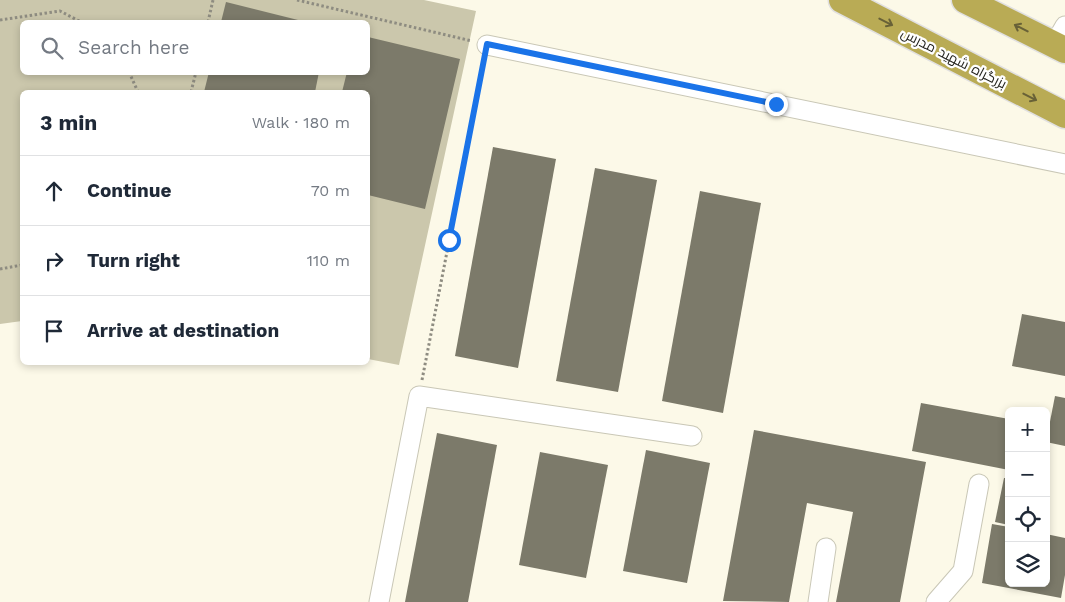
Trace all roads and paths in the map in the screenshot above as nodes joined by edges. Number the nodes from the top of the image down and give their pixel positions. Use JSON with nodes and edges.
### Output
{"nodes":[{"id":1,"x":213,"y":0,"type":"edge"},
{"id":2,"x":297,"y":0,"type":"edge"},
{"id":3,"x":842,"y":0,"type":"edge"},
{"id":4,"x":965,"y":0,"type":"edge"},
{"id":5,"x":0,"y":20,"type":"edge"},
{"id":6,"x":77,"y":20,"type":"edge"},
{"id":7,"x":208,"y":20,"type":"edge"},
{"id":8,"x":1061,"y":40,"type":"edge"},
{"id":9,"x":487,"y":44,"type":"junction"},
{"id":10,"x":130,"y":75,"type":"edge"},
{"id":11,"x":195,"y":75,"type":"edge"},
{"id":12,"x":137,"y":90,"type":"edge"},
{"id":13,"x":192,"y":90,"type":"edge"},
{"id":14,"x":1065,"y":115,"type":"edge"},
{"id":15,"x":1065,"y":164,"type":"edge"},
{"id":16,"x":20,"y":265,"type":"edge"},
{"id":17,"x":0,"y":268,"type":"edge"},
{"id":18,"x":419,"y":396,"type":"junction"},
{"id":19,"x":692,"y":436,"type":"dead end"},
{"id":20,"x":979,"y":484,"type":"dead end"},
{"id":21,"x":826,"y":548,"type":"dead end"},
{"id":22,"x":379,"y":602,"type":"edge"},
{"id":23,"x":818,"y":602,"type":"edge"},
{"id":24,"x":936,"y":602,"type":"edge"}],
"edges":[{"from":1,"to":7,"type":"path"},
{"from":2,"to":9,"type":"path"},
{"from":3,"to":14,"type":"highway","name":"بزرگراه شهید مدرس","one_way":true},
{"from":8,"to":4,"type":"highway","one_way":true},
{"from":5,"to":6,"type":"path"},
{"from":9,"to":15,"type":"lane"},
{"from":9,"to":18,"type":"path"},
{"from":10,"to":12,"type":"path"},
{"from":11,"to":13,"type":"path"},
{"from":16,"to":17,"type":"path"},
{"from":18,"to":19,"type":"lane"},
{"from":18,"to":22,"type":"lane"},
{"from":20,"to":24,"type":"lane"},
{"from":21,"to":23,"type":"lane"}]}
